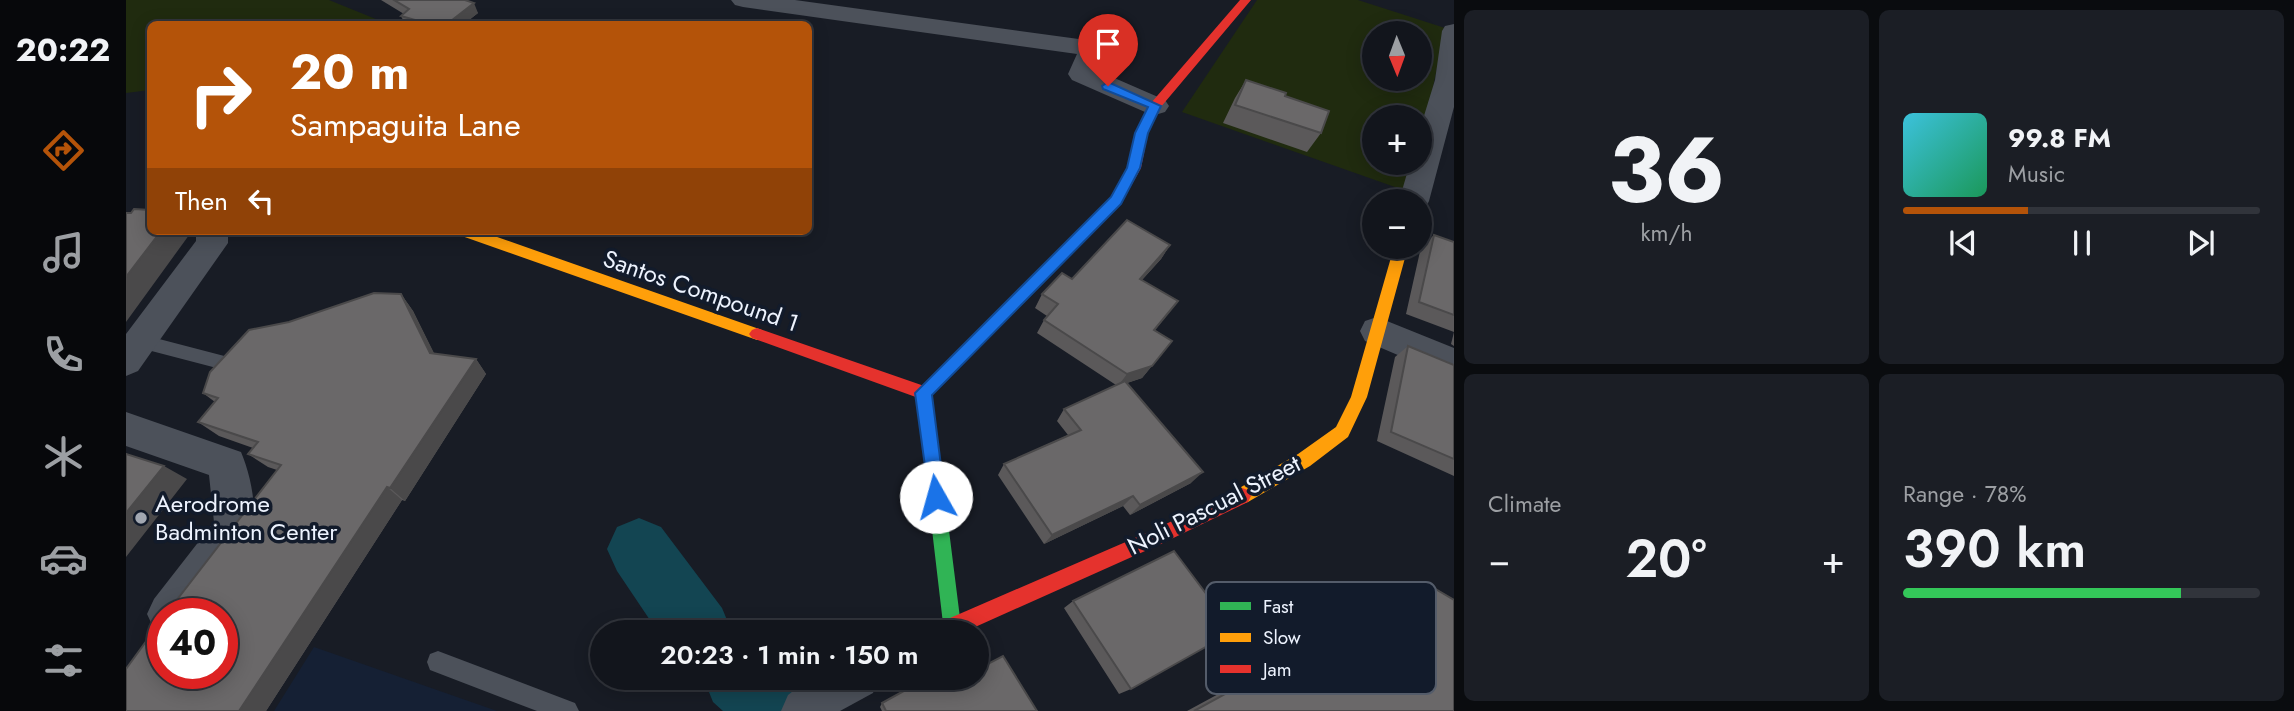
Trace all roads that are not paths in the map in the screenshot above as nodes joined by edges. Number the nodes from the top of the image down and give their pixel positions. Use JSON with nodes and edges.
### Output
{"nodes":[{"id":1,"x":743,"y":0,"type":"edge"},
{"id":2,"x":1246,"y":0,"type":"edge"},
{"id":3,"x":1454,"y":31,"type":"edge"},
{"id":4,"x":1155,"y":106,"type":"junction"},
{"id":5,"x":1416,"y":189,"type":"edge"},
{"id":6,"x":212,"y":235,"type":"edge"},
{"id":7,"x":475,"y":235,"type":"edge"},
{"id":8,"x":1398,"y":259,"type":"edge"},
{"id":9,"x":1377,"y":331,"type":"junction"},
{"id":10,"x":133,"y":351,"type":"edge"},
{"id":11,"x":1454,"y":364,"type":"edge"},
{"id":12,"x":232,"y":365,"type":"edge"},
{"id":13,"x":924,"y":393,"type":"junction"},
{"id":14,"x":126,"y":429,"type":"edge"},
{"id":15,"x":182,"y":598,"type":"edge"},
{"id":16,"x":945,"y":620,"type":"edge"},
{"id":17,"x":967,"y":620,"type":"edge"},
{"id":18,"x":438,"y":662,"type":"dead end"},
{"id":19,"x":567,"y":711,"type":"edge"}],
"edges":[{"from":1,"to":4,"type":"street"},
{"from":2,"to":4,"type":"street"},
{"from":3,"to":5,"type":"street"},
{"from":4,"to":13,"type":"street"},
{"from":6,"to":10,"type":"street"},
{"from":7,"to":13,"type":"street","name":"Santos Compound 1"},
{"from":8,"to":9,"type":"street","name":"Noli Pascual Street"},
{"from":9,"to":11,"type":"street"},
{"from":9,"to":17,"type":"street","name":"Noli Pascual Street"},
{"from":10,"to":12,"type":"lane"},
{"from":13,"to":16,"type":"street"},
{"from":14,"to":15,"type":"street"},
{"from":18,"to":19,"type":"lane"}]}
